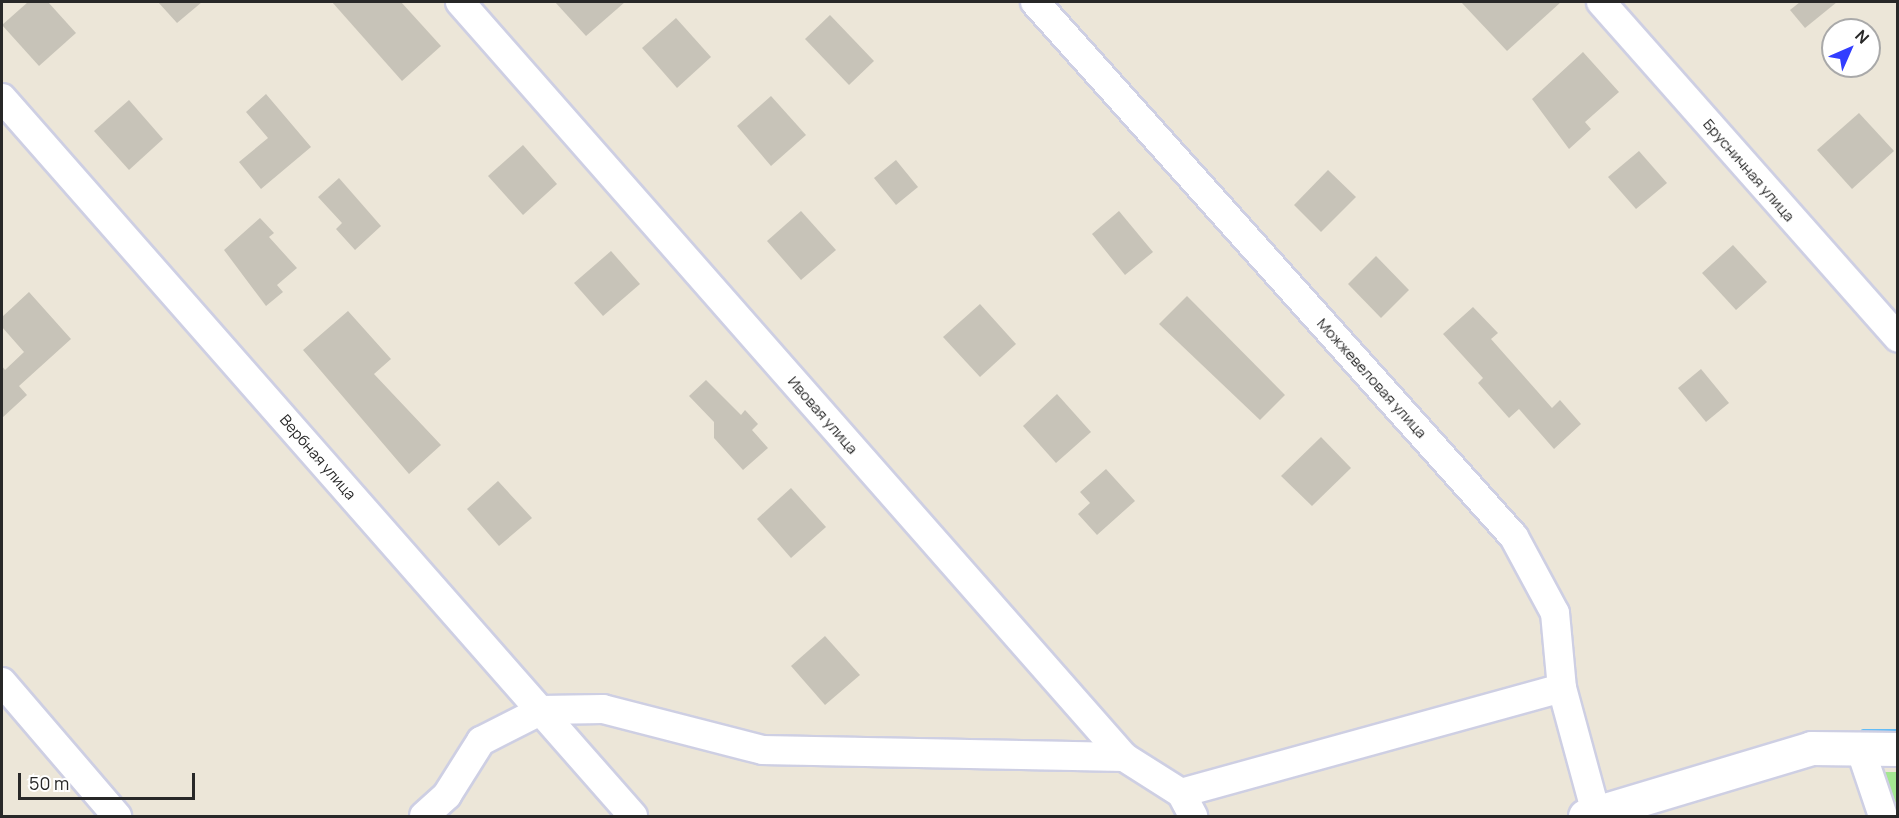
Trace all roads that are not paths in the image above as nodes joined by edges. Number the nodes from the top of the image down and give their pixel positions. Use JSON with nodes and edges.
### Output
{"nodes":[{"id":1,"x":460,"y":2,"type":"edge"},
{"id":2,"x":1035,"y":2,"type":"edge"},
{"id":3,"x":1601,"y":2,"type":"edge"},
{"id":4,"x":2,"y":98,"type":"edge"},
{"id":5,"x":1898,"y":338,"type":"edge"},
{"id":6,"x":2,"y":682,"type":"edge"},
{"id":7,"x":1562,"y":688,"type":"junction"},
{"id":8,"x":542,"y":710,"type":"junction"},
{"id":9,"x":1860,"y":748,"type":"junction"},
{"id":10,"x":1898,"y":749,"type":"edge"},
{"id":11,"x":1124,"y":757,"type":"junction"},
{"id":12,"x":1187,"y":805,"type":"edge"},
{"id":13,"x":1591,"y":815,"type":"edge"},
{"id":14,"x":117,"y":816,"type":"edge"},
{"id":15,"x":424,"y":816,"type":"edge"},
{"id":16,"x":633,"y":816,"type":"edge"},
{"id":17,"x":1883,"y":816,"type":"edge"}],
"edges":[{"from":1,"to":11,"type":"street","name":"Ивовая улица"},
{"from":2,"to":7,"type":"street","name":"Можжевеловая улица"},
{"from":3,"to":5,"type":"street","name":"Брусничная улица"},
{"from":4,"to":8,"type":"street","name":"Вербная улица"},
{"from":6,"to":14,"type":"street"},
{"from":7,"to":12,"type":"street"},
{"from":7,"to":13,"type":"street","name":"Можжевеловая улица"},
{"from":8,"to":11,"type":"street"},
{"from":8,"to":15,"type":"street"},
{"from":8,"to":16,"type":"street","name":"Вербная улица"},
{"from":9,"to":10,"type":"street"},
{"from":9,"to":13,"type":"street"},
{"from":9,"to":17,"type":"street"},
{"from":11,"to":12,"type":"street","name":"Ивовая улица"}]}
